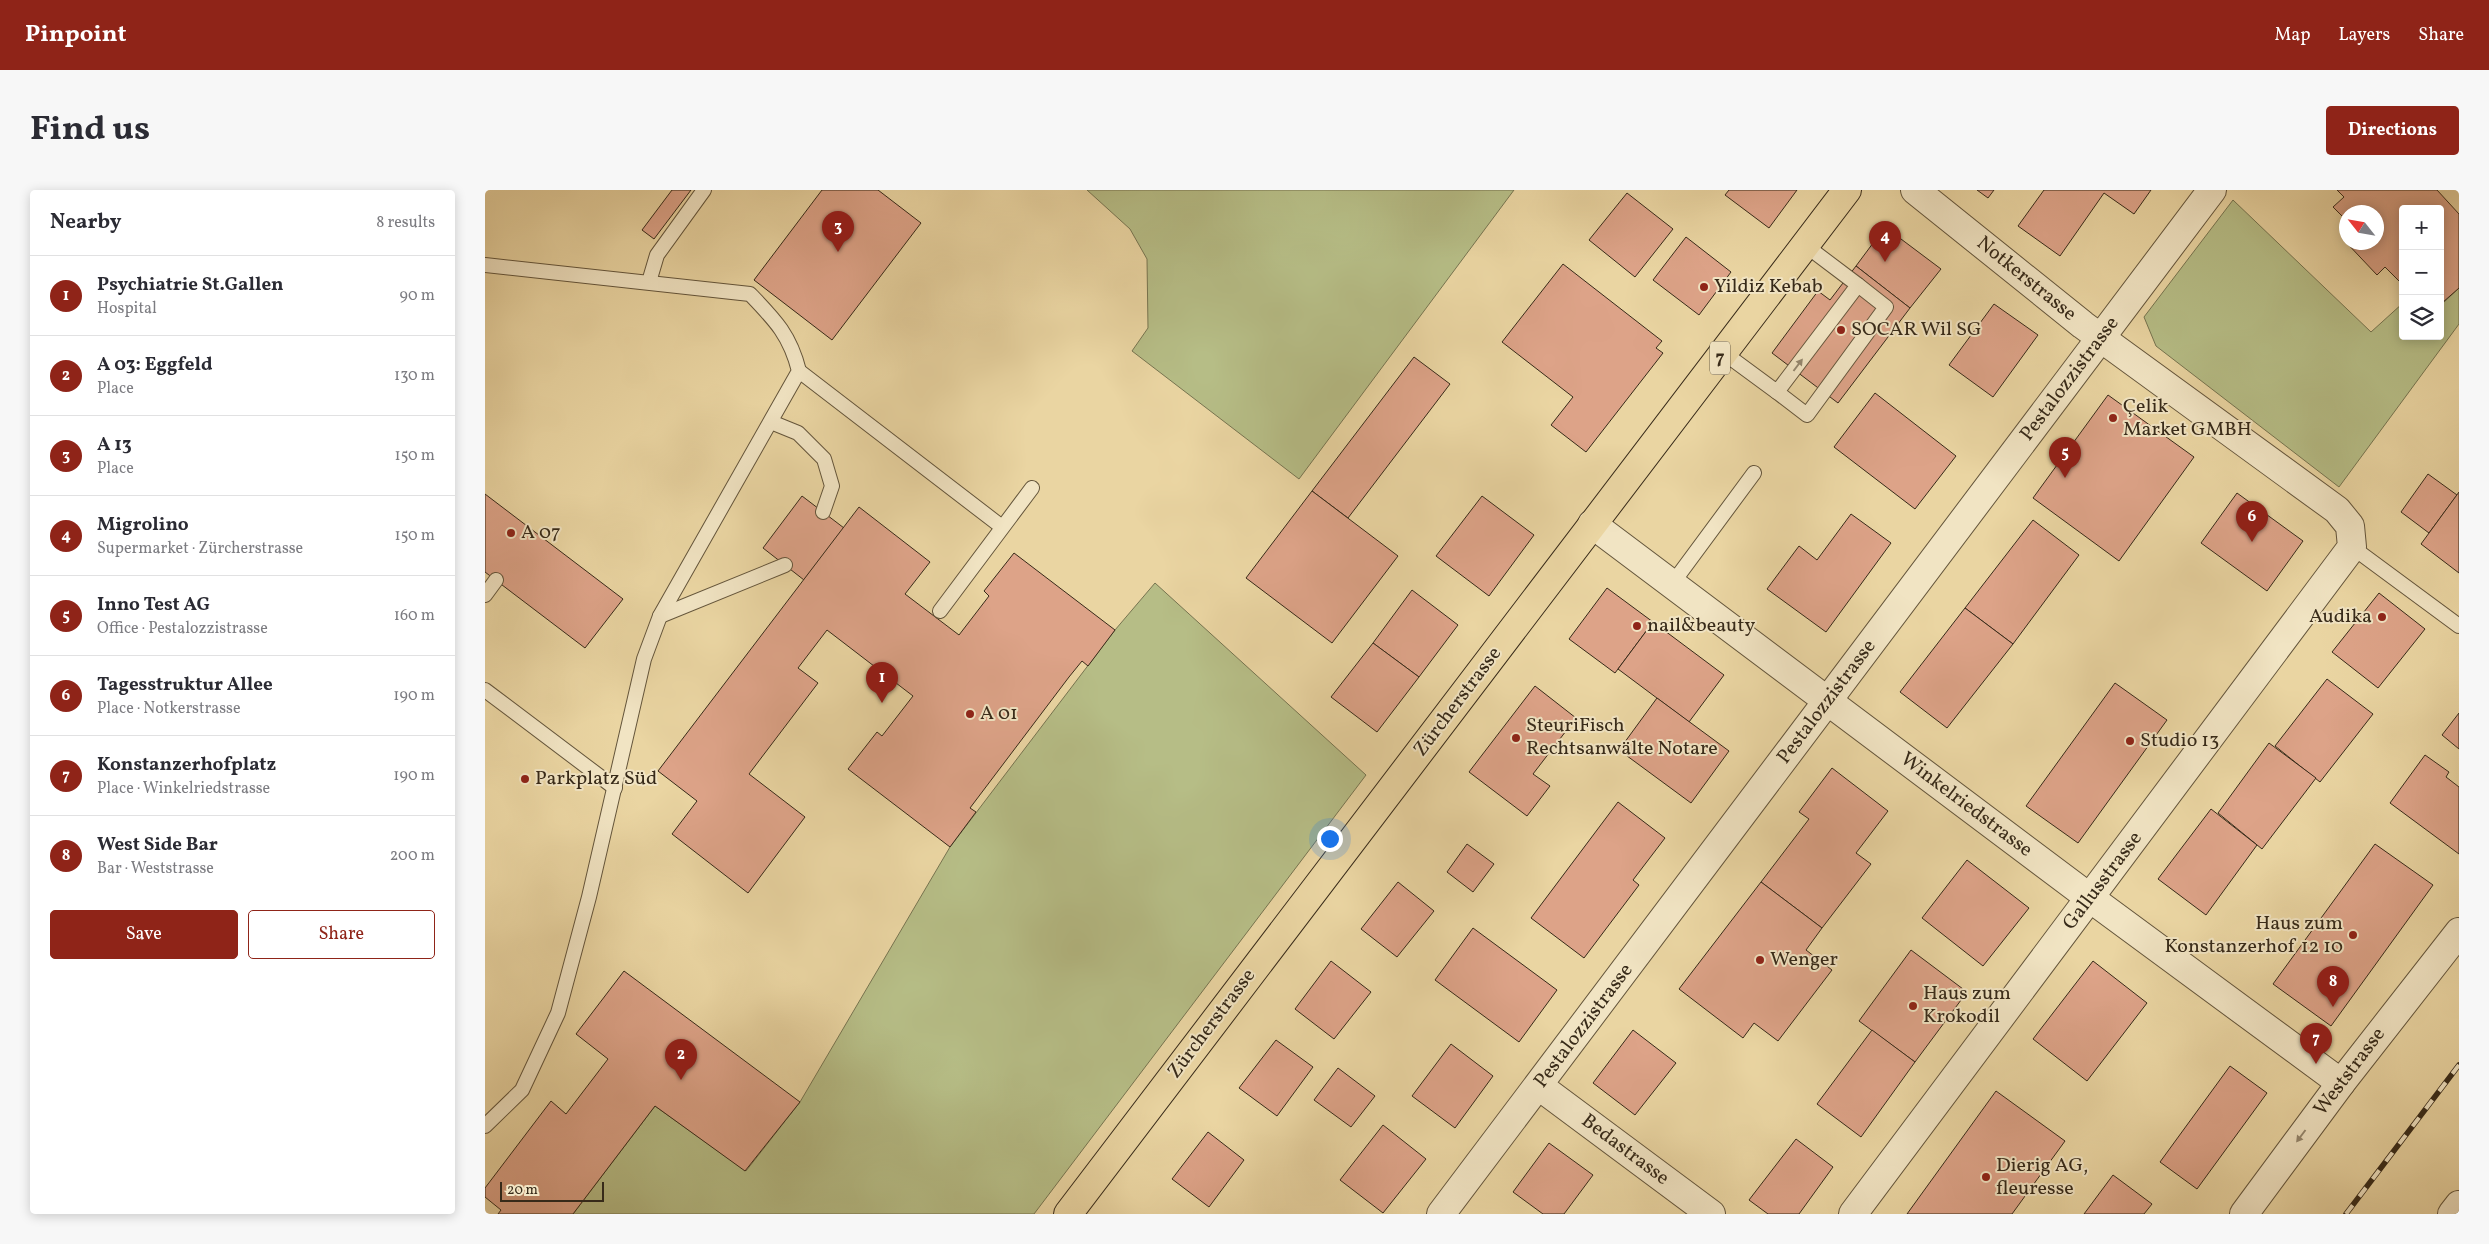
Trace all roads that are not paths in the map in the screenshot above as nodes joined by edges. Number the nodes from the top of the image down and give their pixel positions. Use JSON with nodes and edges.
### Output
{"nodes":[{"id":1,"x":704,"y":190,"type":"edge"},
{"id":2,"x":1847,"y":190,"type":"edge"},
{"id":3,"x":1915,"y":190,"type":"edge"},
{"id":4,"x":2212,"y":190,"type":"edge"},
{"id":5,"x":1805,"y":245,"type":"junction"},
{"id":6,"x":485,"y":265,"type":"edge"},
{"id":7,"x":649,"y":282,"type":"junction"},
{"id":8,"x":1858,"y":285,"type":"junction"},
{"id":9,"x":2101,"y":338,"type":"junction"},
{"id":10,"x":1724,"y":353,"type":"junction"},
{"id":11,"x":799,"y":371,"type":"junction"},
{"id":12,"x":1777,"y":392,"type":"junction"},
{"id":13,"x":771,"y":422,"type":"junction"},
{"id":14,"x":1753,"y":473,"type":"dead end"},
{"id":15,"x":1032,"y":488,"type":"dead end"},
{"id":16,"x":823,"y":512,"type":"dead end"},
{"id":17,"x":1592,"y":524,"type":"junction"},
{"id":18,"x":1002,"y":527,"type":"junction"},
{"id":19,"x":2352,"y":547,"type":"junction"},
{"id":20,"x":785,"y":565,"type":"dead end"},
{"id":21,"x":496,"y":580,"type":"dead end"},
{"id":22,"x":1672,"y":584,"type":"junction"},
{"id":23,"x":485,"y":596,"type":"edge"},
{"id":24,"x":940,"y":611,"type":"dead end"},
{"id":25,"x":660,"y":616,"type":"junction"},
{"id":26,"x":2459,"y":626,"type":"edge"},
{"id":27,"x":485,"y":690,"type":"edge"},
{"id":28,"x":1827,"y":701,"type":"junction"},
{"id":29,"x":615,"y":788,"type":"junction"},
{"id":30,"x":2090,"y":898,"type":"junction"},
{"id":31,"x":2459,"y":932,"type":"edge"},
{"id":32,"x":2341,"y":1083,"type":"junction"},
{"id":33,"x":1539,"y":1086,"type":"junction"},
{"id":34,"x":485,"y":1126,"type":"edge"},
{"id":35,"x":2459,"y":1205,"type":"edge"},
{"id":36,"x":1068,"y":1214,"type":"edge"},
{"id":37,"x":1441,"y":1214,"type":"edge"},
{"id":38,"x":1711,"y":1214,"type":"edge"},
{"id":39,"x":1853,"y":1214,"type":"edge"},
{"id":40,"x":2244,"y":1214,"type":"edge"},
{"id":41,"x":2452,"y":1214,"type":"edge"}],
"edges":[{"from":1,"to":7,"type":"lane"},
{"from":2,"to":5,"type":"main road","name":"Zürcherstrasse","number":"7"},
{"from":3,"to":9,"type":"street","name":"Notkerstrasse"},
{"from":4,"to":9,"type":"street","name":"Pestalozzistrasse"},
{"from":5,"to":8,"type":"lane"},
{"from":5,"to":10,"type":"main road","name":"Zürcherstrasse","number":"7"},
{"from":6,"to":7,"type":"lane"},
{"from":7,"to":11,"type":"lane"},
{"from":12,"to":8,"type":"lane","one_way":true},
{"from":8,"to":12,"type":"lane"},
{"from":9,"to":19,"type":"street","name":"Notkerstrasse"},
{"from":9,"to":28,"type":"street","name":"Pestalozzistrasse"},
{"from":10,"to":12,"type":"lane"},
{"from":10,"to":17,"type":"main road","name":"Zürcherstrasse","number":"7"},
{"from":11,"to":13,"type":"lane"},
{"from":11,"to":18,"type":"lane"},
{"from":13,"to":16,"type":"lane"},
{"from":13,"to":25,"type":"lane"},
{"from":14,"to":22,"type":"lane"},
{"from":15,"to":18,"type":"lane"},
{"from":17,"to":22,"type":"street","name":"Winkelriedstrasse"},
{"from":17,"to":36,"type":"main road","name":"Zürcherstrasse","number":"7"},
{"from":18,"to":24,"type":"lane"},
{"from":19,"to":26,"type":"lane"},
{"from":19,"to":30,"type":"street","name":"Gallusstrasse"},
{"from":20,"to":25,"type":"lane"},
{"from":21,"to":23,"type":"lane"},
{"from":22,"to":28,"type":"street","name":"Winkelriedstrasse"},
{"from":25,"to":29,"type":"lane"},
{"from":27,"to":29,"type":"lane"},
{"from":28,"to":30,"type":"street","name":"Winkelriedstrasse"},
{"from":28,"to":33,"type":"street","name":"Pestalozzistrasse"},
{"from":29,"to":34,"type":"lane"},
{"from":30,"to":32,"type":"street","name":"Winkelriedstrasse"},
{"from":30,"to":39,"type":"street","name":"Gallusstrasse"},
{"from":31,"to":32,"type":"street","name":"Weststrasse"},
{"from":32,"to":40,"type":"street","name":"Weststrasse","one_way":true},
{"from":33,"to":37,"type":"street","name":"Pestalozzistrasse"},
{"from":33,"to":38,"type":"street","name":"Bedastrasse"},
{"from":35,"to":41,"type":"street"}]}
